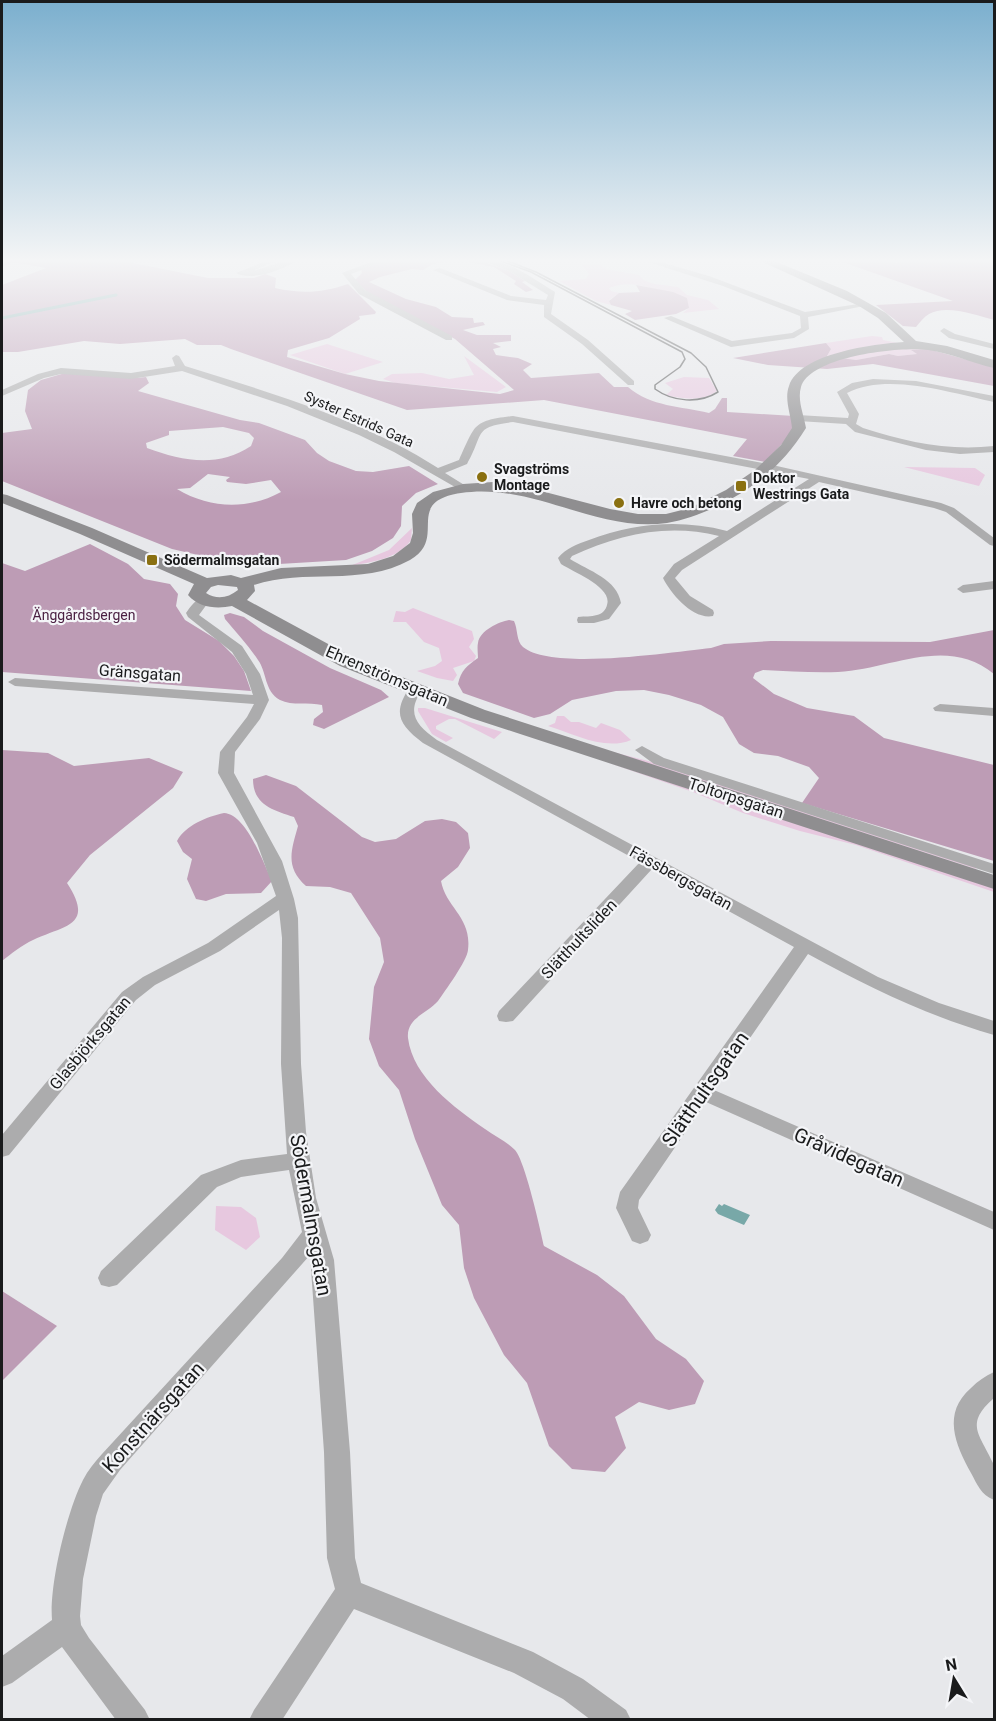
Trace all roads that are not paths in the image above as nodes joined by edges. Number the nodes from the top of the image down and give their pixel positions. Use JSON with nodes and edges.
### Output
{"nodes":[{"id":1,"x":582,"y":340,"type":"edge"},
{"id":2,"x":718,"y":340,"type":"edge"},
{"id":3,"x":759,"y":340,"type":"edge"},
{"id":4,"x":908,"y":340,"type":"edge"},
{"id":5,"x":968,"y":340,"type":"edge"},
{"id":6,"x":913,"y":345,"type":"junction"},
{"id":7,"x":994,"y":347,"type":"edge"},
{"id":8,"x":176,"y":358,"type":"dead end"},
{"id":9,"x":994,"y":364,"type":"edge"},
{"id":10,"x":182,"y":368,"type":"junction"},
{"id":11,"x":631,"y":383,"type":"dead end"},
{"id":12,"x":2,"y":393,"type":"edge"},
{"id":13,"x":994,"y":399,"type":"edge"},
{"id":14,"x":798,"y":418,"type":"junction"},
{"id":15,"x":851,"y":421,"type":"junction"},
{"id":16,"x":994,"y":449,"type":"edge"},
{"id":17,"x":768,"y":467,"type":"junction"},
{"id":18,"x":437,"y":472,"type":"junction"},
{"id":19,"x":818,"y":478,"type":"junction"},
{"id":20,"x":462,"y":488,"type":"junction"},
{"id":21,"x":2,"y":498,"type":"edge"},
{"id":22,"x":729,"y":535,"type":"junction"},
{"id":23,"x":994,"y":543,"type":"edge"},
{"id":24,"x":994,"y":585,"type":"edge"},
{"id":25,"x":963,"y":589,"type":"dead end"},
{"id":26,"x":239,"y":591,"type":"junction"},
{"id":27,"x":205,"y":592,"type":"junction"},
{"id":28,"x":708,"y":613,"type":"dead end"},
{"id":29,"x":583,"y":620,"type":"dead end"},
{"id":30,"x":15,"y":682,"type":"dead end"},
{"id":31,"x":411,"y":699,"type":"junction"},
{"id":32,"x":262,"y":700,"type":"junction"},
{"id":33,"x":940,"y":708,"type":"dead end"},
{"id":34,"x":994,"y":712,"type":"edge"},
{"id":35,"x":478,"y":714,"type":"joint"},
{"id":36,"x":642,"y":750,"type":"dead end"},
{"id":37,"x":650,"y":861,"type":"junction"},
{"id":38,"x":994,"y":869,"type":"edge"},
{"id":39,"x":994,"y":882,"type":"edge"},
{"id":40,"x":285,"y":898,"type":"junction"},
{"id":41,"x":804,"y":946,"type":"junction"},
{"id":42,"x":506,"y":1016,"type":"dead end"},
{"id":43,"x":994,"y":1028,"type":"edge"},
{"id":44,"x":702,"y":1093,"type":"junction"},
{"id":45,"x":2,"y":1149,"type":"edge"},
{"id":46,"x":300,"y":1160,"type":"junction"},
{"id":47,"x":994,"y":1221,"type":"edge"},
{"id":48,"x":640,"y":1234,"type":"dead end"},
{"id":49,"x":313,"y":1235,"type":"junction"},
{"id":50,"x":109,"y":1278,"type":"dead end"},
{"id":51,"x":994,"y":1383,"type":"edge"},
{"id":52,"x":994,"y":1488,"type":"edge"},
{"id":53,"x":349,"y":1592,"type":"junction"},
{"id":54,"x":67,"y":1626,"type":"junction"},
{"id":55,"x":2,"y":1672,"type":"edge"},
{"id":56,"x":135,"y":1719,"type":"edge"},
{"id":57,"x":264,"y":1719,"type":"edge"},
{"id":58,"x":616,"y":1719,"type":"edge"}],
"edges":[{"from":1,"to":11,"type":"street"},
{"from":2,"to":3,"type":"street"},
{"from":4,"to":6,"type":"street"},
{"from":5,"to":7,"type":"street"},
{"from":6,"to":9,"type":"street"},
{"from":6,"to":14,"type":"street"},
{"from":8,"to":10,"type":"street"},
{"from":10,"to":12,"type":"street"},
{"from":10,"to":18,"type":"street","name":"Syster Estrids Gata"},
{"from":13,"to":15,"type":"street"},
{"from":14,"to":15,"type":"street"},
{"from":14,"to":17,"type":"street"},
{"from":15,"to":16,"type":"street"},
{"from":17,"to":18,"type":"street"},
{"from":17,"to":19,"type":"street"},
{"from":17,"to":20,"type":"street"},
{"from":18,"to":20,"type":"street","name":"Syster Estrids Gata"},
{"from":19,"to":22,"type":"street"},
{"from":19,"to":23,"type":"street"},
{"from":20,"to":26,"type":"street"},
{"from":21,"to":27,"type":"street","name":"Ehrenströmsgatan"},
{"from":22,"to":28,"type":"street"},
{"from":22,"to":29,"type":"street"},
{"from":24,"to":25,"type":"street"},
{"from":26,"to":27,"type":"street","name":"Ehrenströmsgatan"},
{"from":26,"to":31,"type":"street","name":"Ehrenströmsgatan"},
{"from":27,"to":32,"type":"street"},
{"from":30,"to":32,"type":"street","name":"Gränsgatan"},
{"from":31,"to":35,"type":"street","name":"Ehrenströmsgatan"},
{"from":31,"to":37,"type":"street","name":"Fässbergsgatan"},
{"from":32,"to":40,"type":"street","name":"Södermalmsgatan"},
{"from":33,"to":34,"type":"street"},
{"from":35,"to":39,"type":"street","name":"Toltorpsgatan"},
{"from":36,"to":38,"type":"street","name":"Toltorpsgatan"},
{"from":37,"to":41,"type":"street","name":"Fässbergsgatan"},
{"from":37,"to":42,"type":"street","name":"Slätthultsliden"},
{"from":40,"to":45,"type":"street","name":"Glasbjörksgatan"},
{"from":40,"to":46,"type":"street","name":"Södermalmsgatan"},
{"from":41,"to":43,"type":"street","name":"Fässbergsgatan"},
{"from":41,"to":44,"type":"street","name":"Slätthultsgatan"},
{"from":44,"to":47,"type":"street","name":"Gråvidegatan"},
{"from":44,"to":48,"type":"street","name":"Slätthultsgatan"},
{"from":46,"to":49,"type":"street","name":"Södermalmsgatan"},
{"from":46,"to":50,"type":"street"},
{"from":49,"to":53,"type":"street","name":"Södermalmsgatan"},
{"from":49,"to":54,"type":"street","name":"Konstnärsgatan"},
{"from":51,"to":52,"type":"street"},
{"from":53,"to":57,"type":"street"},
{"from":53,"to":58,"type":"street"},
{"from":54,"to":55,"type":"street"},
{"from":54,"to":56,"type":"street"}]}
